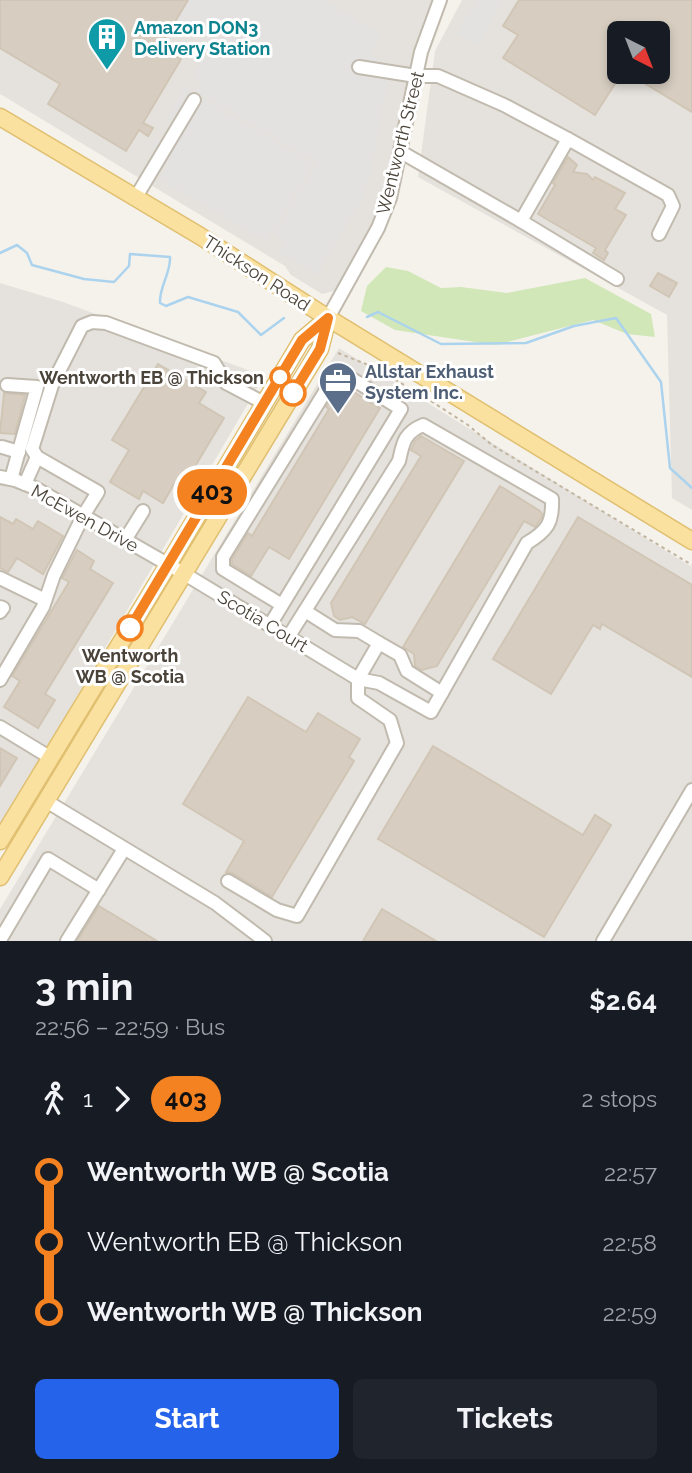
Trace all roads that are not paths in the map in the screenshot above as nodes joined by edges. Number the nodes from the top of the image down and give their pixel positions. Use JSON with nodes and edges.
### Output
{"nodes":[{"id":1,"x":440,"y":0,"type":"edge"},
{"id":2,"x":359,"y":67,"type":"dead end"},
{"id":3,"x":416,"y":76,"type":"junction"},
{"id":4,"x":194,"y":100,"type":"dead end"},
{"id":5,"x":0,"y":117,"type":"edge"},
{"id":6,"x":568,"y":139,"type":"junction"},
{"id":7,"x":401,"y":152,"type":"junction"},
{"id":8,"x":136,"y":197,"type":"junction"},
{"id":9,"x":521,"y":221,"type":"junction"},
{"id":10,"x":659,"y":234,"type":"dead end"},
{"id":11,"x":617,"y":279,"type":"dead end"},
{"id":12,"x":328,"y":318,"type":"junction"},
{"id":13,"x":7,"y":385,"type":"dead end"},
{"id":14,"x":264,"y":403,"type":"junction"},
{"id":15,"x":2,"y":447,"type":"dead end"},
{"id":16,"x":19,"y":452,"type":"junction"},
{"id":17,"x":37,"y":457,"type":"junction"},
{"id":18,"x":6,"y":478,"type":"edge"},
{"id":19,"x":25,"y":484,"type":"junction"},
{"id":20,"x":143,"y":511,"type":"dead end"},
{"id":21,"x":83,"y":516,"type":"junction"},
{"id":22,"x":125,"y":540,"type":"junction"},
{"id":23,"x":692,"y":541,"type":"edge"},
{"id":24,"x":168,"y":565,"type":"junction"},
{"id":25,"x":183,"y":573,"type":"junction"},
{"id":26,"x":0,"y":578,"type":"edge"},
{"id":27,"x":238,"y":578,"type":"junction"},
{"id":28,"x":226,"y":599,"type":"junction"},
{"id":29,"x":45,"y":600,"type":"junction"},
{"id":30,"x":282,"y":605,"type":"junction"},
{"id":31,"x":0,"y":607,"type":"edge"},
{"id":32,"x":305,"y":611,"type":"junction"},
{"id":33,"x":0,"y":612,"type":"edge"},
{"id":34,"x":270,"y":625,"type":"junction"},
{"id":35,"x":289,"y":636,"type":"junction"},
{"id":36,"x":379,"y":643,"type":"junction"},
{"id":37,"x":358,"y":679,"type":"junction"},
{"id":38,"x":0,"y":680,"type":"edge"},
{"id":39,"x":442,"y":693,"type":"junction"},
{"id":40,"x":0,"y":727,"type":"edge"},
{"id":41,"x":51,"y":758,"type":"junction"},
{"id":42,"x":692,"y":790,"type":"edge"},
{"id":43,"x":46,"y":801,"type":"junction"},
{"id":44,"x":0,"y":841,"type":"edge"},
{"id":45,"x":124,"y":849,"type":"junction"},
{"id":46,"x":0,"y":877,"type":"edge"},
{"id":47,"x":228,"y":880,"type":"dead end"},
{"id":48,"x":99,"y":890,"type":"junction"},
{"id":49,"x":0,"y":940,"type":"edge"},
{"id":50,"x":67,"y":941,"type":"edge"},
{"id":51,"x":265,"y":941,"type":"edge"},
{"id":52,"x":603,"y":941,"type":"edge"}],
"edges":[{"from":1,"to":3,"type":"street","name":"Wentworth Street"},
{"from":2,"to":3,"type":"street"},
{"from":3,"to":6,"type":"street"},
{"from":3,"to":7,"type":"street","name":"Wentworth Street"},
{"from":4,"to":8,"type":"street"},
{"from":5,"to":8,"type":"main road","name":"Thickson Road"},
{"from":6,"to":9,"type":"street"},
{"from":6,"to":10,"type":"street"},
{"from":7,"to":9,"type":"street"},
{"from":7,"to":12,"type":"street","name":"Wentworth Street"},
{"from":8,"to":12,"type":"main road","name":"Thickson Road"},
{"from":9,"to":11,"type":"street"},
{"from":12,"to":14,"type":"main road"},
{"from":12,"to":23,"type":"main road","name":"Thickson Road"},
{"from":12,"to":25,"type":"main road"},
{"from":13,"to":16,"type":"street"},
{"from":14,"to":17,"type":"street"},
{"from":14,"to":24,"type":"main road"},
{"from":15,"to":16,"type":"street"},
{"from":16,"to":18,"type":"street"},
{"from":17,"to":19,"type":"street"},
{"from":17,"to":21,"type":"street"},
{"from":18,"to":19,"type":"street","name":"McEwen Drive"},
{"from":19,"to":21,"type":"street","name":"McEwen Drive"},
{"from":20,"to":22,"type":"street"},
{"from":21,"to":22,"type":"street","name":"McEwen Drive"},
{"from":21,"to":29,"type":"street"},
{"from":22,"to":24,"type":"street","name":"McEwen Drive"},
{"from":24,"to":25,"type":"street","name":"Scotia Court"},
{"from":24,"to":41,"type":"main road"},
{"from":25,"to":28,"type":"street","name":"Scotia Court"},
{"from":25,"to":43,"type":"main road"},
{"from":26,"to":29,"type":"street"},
{"from":27,"to":28,"type":"street"},
{"from":27,"to":30,"type":"street"},
{"from":27,"to":30,"type":"street"},
{"from":28,"to":34,"type":"street","name":"Scotia Court"},
{"from":29,"to":38,"type":"street"},
{"from":30,"to":34,"type":"street"},
{"from":31,"to":33,"type":"street"},
{"from":32,"to":35,"type":"street"},
{"from":32,"to":36,"type":"street"},
{"from":32,"to":39,"type":"street"},
{"from":34,"to":35,"type":"street","name":"Scotia Court"},
{"from":35,"to":37,"type":"street","name":"Scotia Court"},
{"from":36,"to":37,"type":"street"},
{"from":36,"to":39,"type":"street"},
{"from":37,"to":39,"type":"street","name":"Scotia Court"},
{"from":37,"to":47,"type":"street"},
{"from":40,"to":41,"type":"street"},
{"from":41,"to":44,"type":"main road"},
{"from":42,"to":52,"type":"street"},
{"from":43,"to":45,"type":"street"},
{"from":43,"to":46,"type":"main road"},
{"from":45,"to":48,"type":"street"},
{"from":45,"to":51,"type":"street"},
{"from":48,"to":49,"type":"street"},
{"from":48,"to":50,"type":"street"}]}
